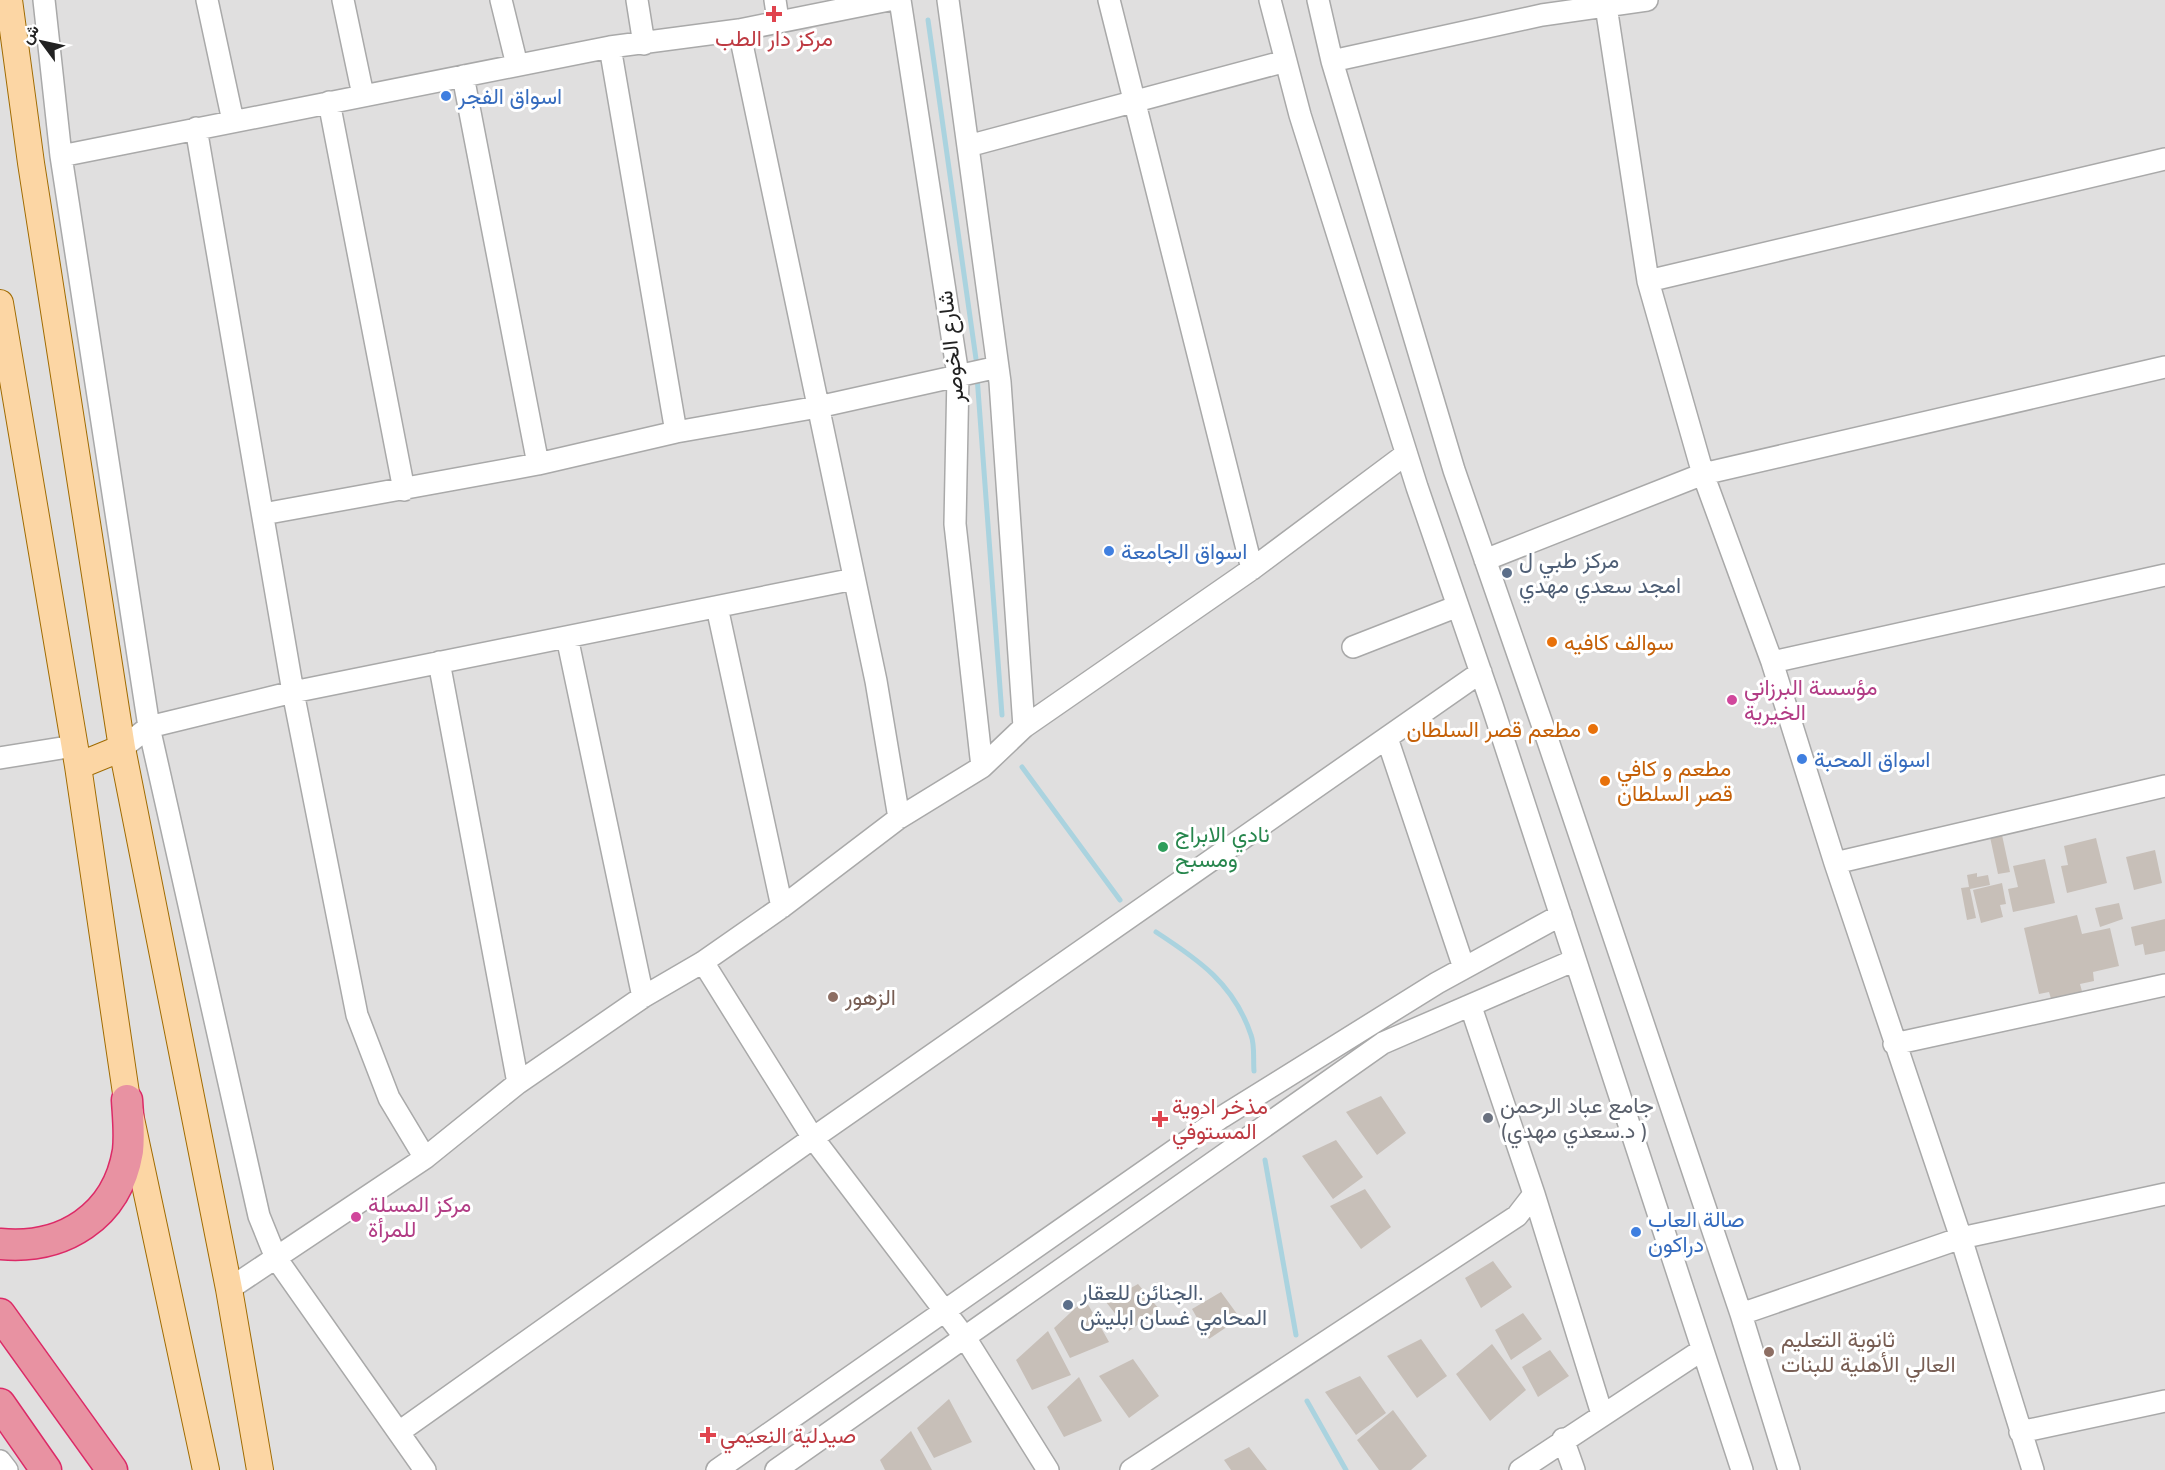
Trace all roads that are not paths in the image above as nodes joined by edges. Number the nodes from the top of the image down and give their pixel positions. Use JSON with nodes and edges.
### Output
{"nodes":[{"id":1,"x":9,"y":0,"type":"edge"},
{"id":2,"x":44,"y":0,"type":"edge"},
{"id":3,"x":207,"y":0,"type":"edge"},
{"id":4,"x":343,"y":0,"type":"edge"},
{"id":5,"x":501,"y":0,"type":"edge"},
{"id":6,"x":637,"y":0,"type":"edge"},
{"id":7,"x":889,"y":0,"type":"edge"},
{"id":8,"x":900,"y":0,"type":"edge"},
{"id":9,"x":948,"y":0,"type":"edge"},
{"id":10,"x":1109,"y":0,"type":"edge"},
{"id":11,"x":1270,"y":0,"type":"edge"},
{"id":12,"x":1318,"y":0,"type":"edge"},
{"id":13,"x":1647,"y":0,"type":"edge"},
{"id":14,"x":1605,"y":6,"type":"junction"},
{"id":15,"x":1541,"y":7,"type":"edge"},
{"id":16,"x":776,"y":10,"type":"edge"},
{"id":17,"x":739,"y":30,"type":"junction"},
{"id":18,"x":644,"y":44,"type":"junction"},
{"id":19,"x":610,"y":47,"type":"junction"},
{"id":20,"x":1286,"y":61,"type":"junction"},
{"id":21,"x":1332,"y":61,"type":"junction"},
{"id":22,"x":517,"y":66,"type":"junction"},
{"id":23,"x":463,"y":76,"type":"junction"},
{"id":24,"x":363,"y":95,"type":"junction"},
{"id":25,"x":1133,"y":100,"type":"junction"},
{"id":26,"x":329,"y":102,"type":"junction"},
{"id":27,"x":233,"y":121,"type":"junction"},
{"id":28,"x":196,"y":128,"type":"junction"},
{"id":29,"x":968,"y":146,"type":"junction"},
{"id":30,"x":61,"y":156,"type":"junction"},
{"id":31,"x":2165,"y":159,"type":"edge"},
{"id":32,"x":1648,"y":281,"type":"junction"},
{"id":33,"x":0,"y":309,"type":"edge"},
{"id":34,"x":998,"y":367,"type":"junction"},
{"id":35,"x":2165,"y":367,"type":"edge"},
{"id":36,"x":958,"y":375,"type":"junction"},
{"id":37,"x":818,"y":407,"type":"junction"},
{"id":38,"x":676,"y":432,"type":"junction"},
{"id":39,"x":1406,"y":454,"type":"junction"},
{"id":40,"x":538,"y":464,"type":"junction"},
{"id":41,"x":1703,"y":474,"type":"junction"},
{"id":42,"x":404,"y":490,"type":"junction"},
{"id":43,"x":263,"y":513,"type":"junction"},
{"id":44,"x":1485,"y":560,"type":"junction"},
{"id":45,"x":1252,"y":569,"type":"junction"},
{"id":46,"x":2165,"y":575,"type":"edge"},
{"id":47,"x":854,"y":579,"type":"junction"},
{"id":48,"x":1458,"y":606,"type":"junction"},
{"id":49,"x":717,"y":607,"type":"junction"},
{"id":50,"x":567,"y":637,"type":"junction"},
{"id":51,"x":1353,"y":647,"type":"dead end"},
{"id":52,"x":440,"y":662,"type":"junction"},
{"id":53,"x":1772,"y":662,"type":"junction"},
{"id":54,"x":1481,"y":672,"type":"junction"},
{"id":55,"x":293,"y":692,"type":"junction"},
{"id":56,"x":149,"y":727,"type":"junction"},
{"id":57,"x":1024,"y":727,"type":"junction"},
{"id":58,"x":1387,"y":738,"type":"junction"},
{"id":59,"x":122,"y":748,"type":"junction"},
{"id":60,"x":76,"y":756,"type":"junction"},
{"id":61,"x":0,"y":758,"type":"edge"},
{"id":62,"x":982,"y":767,"type":"junction"},
{"id":63,"x":2165,"y":786,"type":"edge"},
{"id":64,"x":899,"y":818,"type":"junction"},
{"id":65,"x":1835,"y":863,"type":"junction"},
{"id":66,"x":782,"y":907,"type":"junction"},
{"id":67,"x":1561,"y":915,"type":"junction"},
{"id":68,"x":1575,"y":960,"type":"junction"},
{"id":69,"x":703,"y":962,"type":"junction"},
{"id":70,"x":1464,"y":968,"type":"junction"},
{"id":71,"x":2165,"y":985,"type":"edge"},
{"id":72,"x":643,"y":997,"type":"junction"},
{"id":73,"x":1471,"y":1007,"type":"junction"},
{"id":74,"x":1894,"y":1044,"type":"junction"},
{"id":75,"x":518,"y":1083,"type":"junction"},
{"id":76,"x":127,"y":1100,"type":"junction"},
{"id":77,"x":813,"y":1138,"type":"junction"},
{"id":78,"x":425,"y":1158,"type":"junction"},
{"id":79,"x":1534,"y":1194,"type":"junction"},
{"id":80,"x":2165,"y":1194,"type":"edge"},
{"id":81,"x":1961,"y":1238,"type":"junction"},
{"id":82,"x":0,"y":1244,"type":"edge"},
{"id":83,"x":276,"y":1258,"type":"junction"},
{"id":84,"x":229,"y":1289,"type":"junction"},
{"id":85,"x":945,"y":1311,"type":"junction"},
{"id":86,"x":0,"y":1314,"type":"edge"},
{"id":87,"x":1741,"y":1314,"type":"junction"},
{"id":88,"x":966,"y":1339,"type":"junction"},
{"id":89,"x":1702,"y":1350,"type":"junction"},
{"id":90,"x":2165,"y":1401,"type":"edge"},
{"id":91,"x":0,"y":1404,"type":"edge"},
{"id":92,"x":1602,"y":1414,"type":"junction"},
{"id":93,"x":399,"y":1432,"type":"junction"},
{"id":94,"x":2020,"y":1432,"type":"junction"},
{"id":95,"x":1563,"y":1439,"type":"junction"},
{"id":96,"x":0,"y":1461,"type":"edge"},
{"id":97,"x":7,"y":1470,"type":"edge"},
{"id":98,"x":46,"y":1470,"type":"edge"},
{"id":99,"x":112,"y":1470,"type":"edge"},
{"id":100,"x":206,"y":1470,"type":"edge"},
{"id":101,"x":260,"y":1470,"type":"edge"},
{"id":102,"x":425,"y":1470,"type":"edge"},
{"id":103,"x":717,"y":1470,"type":"edge"},
{"id":104,"x":776,"y":1470,"type":"edge"},
{"id":105,"x":1048,"y":1470,"type":"edge"},
{"id":106,"x":1131,"y":1470,"type":"edge"},
{"id":107,"x":1520,"y":1470,"type":"edge"},
{"id":108,"x":1574,"y":1470,"type":"edge"},
{"id":109,"x":1742,"y":1470,"type":"edge"},
{"id":110,"x":1789,"y":1470,"type":"edge"},
{"id":111,"x":2033,"y":1470,"type":"edge"}],
"edges":[{"from":1,"to":59,"type":"main road"},
{"from":2,"to":30,"type":"street"},
{"from":3,"to":27,"type":"street"},
{"from":4,"to":24,"type":"street"},
{"from":5,"to":22,"type":"street"},
{"from":6,"to":18,"type":"street"},
{"from":7,"to":16,"type":"street"},
{"from":8,"to":36,"type":"street","name":"شارع الخوصر"},
{"from":9,"to":29,"type":"street"},
{"from":10,"to":25,"type":"street"},
{"from":11,"to":20,"type":"street"},
{"from":12,"to":21,"type":"street"},
{"from":13,"to":14,"type":"street"},
{"from":14,"to":15,"type":"street"},
{"from":14,"to":32,"type":"street"},
{"from":15,"to":21,"type":"street"},
{"from":16,"to":17,"type":"street"},
{"from":17,"to":18,"type":"street"},
{"from":17,"to":37,"type":"street"},
{"from":18,"to":19,"type":"street"},
{"from":19,"to":22,"type":"street"},
{"from":19,"to":38,"type":"street"},
{"from":20,"to":25,"type":"street"},
{"from":20,"to":39,"type":"street"},
{"from":21,"to":44,"type":"street"},
{"from":22,"to":23,"type":"street"},
{"from":23,"to":24,"type":"street"},
{"from":23,"to":40,"type":"street"},
{"from":24,"to":26,"type":"street"},
{"from":25,"to":29,"type":"street"},
{"from":25,"to":45,"type":"street"},
{"from":26,"to":27,"type":"street"},
{"from":26,"to":42,"type":"street"},
{"from":27,"to":28,"type":"street"},
{"from":28,"to":30,"type":"street"},
{"from":28,"to":43,"type":"street"},
{"from":29,"to":34,"type":"street"},
{"from":30,"to":56,"type":"street"},
{"from":31,"to":32,"type":"street"},
{"from":32,"to":41,"type":"street"},
{"from":33,"to":60,"type":"main road"},
{"from":34,"to":36,"type":"street"},
{"from":34,"to":57,"type":"street"},
{"from":35,"to":41,"type":"street"},
{"from":36,"to":37,"type":"street"},
{"from":36,"to":62,"type":"street","name":"شارع الخوصر"},
{"from":37,"to":38,"type":"street"},
{"from":37,"to":47,"type":"street"},
{"from":38,"to":40,"type":"street"},
{"from":39,"to":45,"type":"street"},
{"from":39,"to":48,"type":"street"},
{"from":40,"to":42,"type":"street"},
{"from":41,"to":44,"type":"street"},
{"from":41,"to":53,"type":"street"},
{"from":42,"to":43,"type":"street"},
{"from":43,"to":55,"type":"street"},
{"from":44,"to":87,"type":"street"},
{"from":45,"to":57,"type":"street"},
{"from":46,"to":53,"type":"street"},
{"from":47,"to":49,"type":"street"},
{"from":47,"to":64,"type":"street"},
{"from":48,"to":51,"type":"street"},
{"from":48,"to":54,"type":"street"},
{"from":49,"to":50,"type":"street"},
{"from":49,"to":66,"type":"street"},
{"from":50,"to":52,"type":"street"},
{"from":50,"to":72,"type":"street"},
{"from":52,"to":55,"type":"street"},
{"from":52,"to":75,"type":"street"},
{"from":53,"to":65,"type":"street"},
{"from":54,"to":58,"type":"street"},
{"from":54,"to":67,"type":"street"},
{"from":55,"to":56,"type":"street"},
{"from":55,"to":78,"type":"street"},
{"from":56,"to":59,"type":"street"},
{"from":56,"to":83,"type":"street"},
{"from":57,"to":62,"type":"street"},
{"from":58,"to":70,"type":"street"},
{"from":58,"to":77,"type":"street"},
{"from":59,"to":60,"type":"main road"},
{"from":59,"to":84,"type":"main road"},
{"from":60,"to":61,"type":"street"},
{"from":60,"to":76,"type":"main road"},
{"from":62,"to":64,"type":"street"},
{"from":63,"to":65,"type":"street"},
{"from":64,"to":66,"type":"street"},
{"from":65,"to":74,"type":"street"},
{"from":66,"to":69,"type":"street"},
{"from":67,"to":68,"type":"street"},
{"from":67,"to":70,"type":"street"},
{"from":68,"to":73,"type":"street"},
{"from":68,"to":89,"type":"street"},
{"from":69,"to":72,"type":"street"},
{"from":69,"to":77,"type":"street"},
{"from":70,"to":85,"type":"street"},
{"from":71,"to":74,"type":"street"},
{"from":72,"to":75,"type":"street"},
{"from":73,"to":79,"type":"street"},
{"from":73,"to":88,"type":"street"},
{"from":74,"to":81,"type":"street"},
{"from":75,"to":78,"type":"street"},
{"from":76,"to":82,"type":"highway"},
{"from":76,"to":100,"type":"main road"},
{"from":77,"to":85,"type":"street"},
{"from":77,"to":93,"type":"street"},
{"from":78,"to":83,"type":"street"},
{"from":79,"to":92,"type":"street"},
{"from":79,"to":106,"type":"street"},
{"from":80,"to":81,"type":"street"},
{"from":81,"to":87,"type":"street"},
{"from":81,"to":94,"type":"street"},
{"from":83,"to":84,"type":"street"},
{"from":83,"to":93,"type":"street"},
{"from":84,"to":101,"type":"main road"},
{"from":85,"to":88,"type":"street"},
{"from":85,"to":103,"type":"street"},
{"from":86,"to":99,"type":"highway"},
{"from":87,"to":110,"type":"street"},
{"from":88,"to":104,"type":"street"},
{"from":88,"to":105,"type":"street"},
{"from":89,"to":92,"type":"street"},
{"from":89,"to":109,"type":"street"},
{"from":90,"to":94,"type":"street"},
{"from":91,"to":98,"type":"highway"},
{"from":92,"to":95,"type":"street"},
{"from":93,"to":102,"type":"street"},
{"from":94,"to":111,"type":"street"},
{"from":95,"to":107,"type":"street"},
{"from":95,"to":108,"type":"street"},
{"from":96,"to":97,"type":"street"}]}
